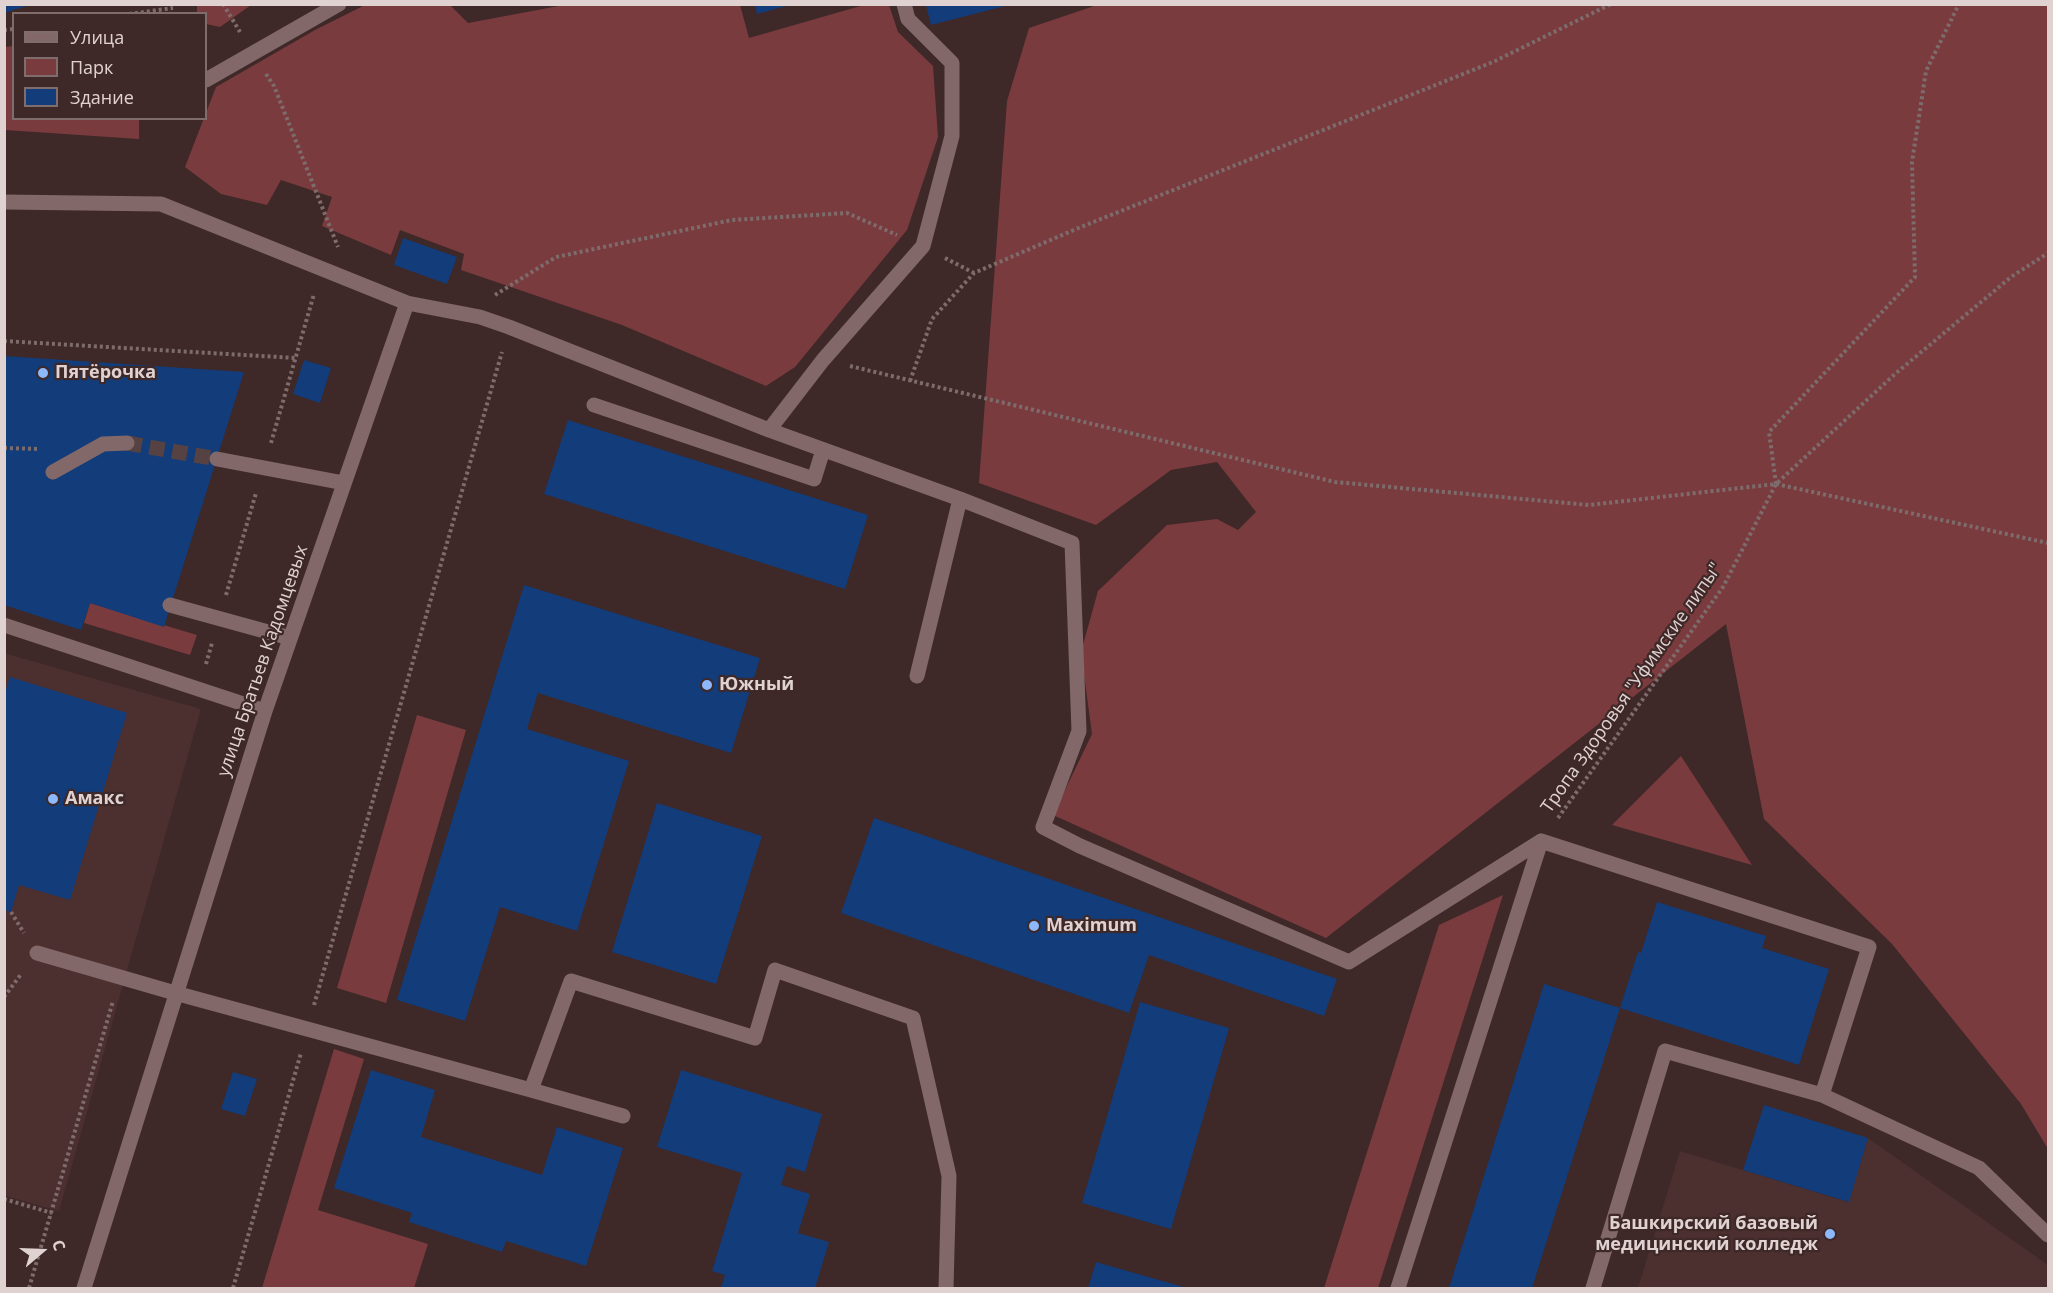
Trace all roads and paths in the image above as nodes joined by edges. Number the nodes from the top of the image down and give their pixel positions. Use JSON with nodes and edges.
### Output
{"nodes":[{"id":1,"x":223,"y":4,"type":"edge"},
{"id":2,"x":339,"y":4,"type":"edge"},
{"id":3,"x":904,"y":4,"type":"edge"},
{"id":4,"x":1611,"y":4,"type":"edge"},
{"id":5,"x":1959,"y":4,"type":"edge"},
{"id":6,"x":173,"y":8,"type":"dead end"},
{"id":7,"x":144,"y":12,"type":"edge"},
{"id":8,"x":253,"y":53,"type":"junction"},
{"id":9,"x":207,"y":79,"type":"edge"},
{"id":10,"x":4,"y":202,"type":"edge"},
{"id":11,"x":922,"y":246,"type":"junction"},
{"id":12,"x":339,"y":248,"type":"dead end"},
{"id":13,"x":2049,"y":253,"type":"edge"},
{"id":14,"x":974,"y":273,"type":"junction"},
{"id":15,"x":407,"y":303,"type":"junction"},
{"id":16,"x":480,"y":317,"type":"junction"},
{"id":17,"x":509,"y":327,"type":"junction"},
{"id":18,"x":4,"y":341,"type":"edge"},
{"id":19,"x":296,"y":358,"type":"dead end"},
{"id":20,"x":824,"y":360,"type":"junction"},
{"id":21,"x":910,"y":381,"type":"junction"},
{"id":22,"x":594,"y":405,"type":"dead end"},
{"id":23,"x":769,"y":430,"type":"junction"},
{"id":24,"x":127,"y":443,"type":"tunnel mouth"},
{"id":25,"x":823,"y":450,"type":"junction"},
{"id":26,"x":217,"y":459,"type":"tunnel mouth"},
{"id":27,"x":53,"y":472,"type":"dead end"},
{"id":28,"x":344,"y":483,"type":"junction"},
{"id":29,"x":1776,"y":484,"type":"junction"},
{"id":30,"x":960,"y":499,"type":"junction"},
{"id":31,"x":2049,"y":543,"type":"edge"},
{"id":32,"x":170,"y":605,"type":"dead end"},
{"id":33,"x":4,"y":625,"type":"edge"},
{"id":34,"x":290,"y":638,"type":"junction"},
{"id":35,"x":917,"y":676,"type":"dead end"},
{"id":36,"x":265,"y":711,"type":"junction"},
{"id":37,"x":1542,"y":841,"type":"junction"},
{"id":38,"x":38,"y":953,"type":"dead end"},
{"id":39,"x":120,"y":976,"type":"junction"},
{"id":40,"x":176,"y":993,"type":"junction"},
{"id":41,"x":308,"y":1029,"type":"junction"},
{"id":42,"x":531,"y":1090,"type":"junction"},
{"id":43,"x":1822,"y":1095,"type":"junction"},
{"id":44,"x":623,"y":1116,"type":"dead end"},
{"id":45,"x":4,"y":1199,"type":"edge"},
{"id":46,"x":52,"y":1213,"type":"junction"},
{"id":47,"x":2049,"y":1235,"type":"edge"},
{"id":48,"x":29,"y":1288,"type":"edge"},
{"id":49,"x":84,"y":1288,"type":"edge"},
{"id":50,"x":233,"y":1288,"type":"edge"},
{"id":51,"x":946,"y":1288,"type":"edge"},
{"id":52,"x":1398,"y":1288,"type":"edge"},
{"id":53,"x":1593,"y":1288,"type":"edge"}],
"edges":[{"from":1,"to":8,"type":"path"},
{"from":2,"to":8,"type":"street"},
{"from":3,"to":11,"type":"street"},
{"from":4,"to":14,"type":"path"},
{"from":5,"to":29,"type":"path"},
{"from":6,"to":7,"type":"path"},
{"from":8,"to":9,"type":"street"},
{"from":8,"to":12,"type":"path"},
{"from":10,"to":15,"type":"street"},
{"from":11,"to":14,"type":"path"},
{"from":11,"to":16,"type":"path"},
{"from":11,"to":20,"type":"street"},
{"from":13,"to":29,"type":"path","name":"Тропа Здоровья \"Уфимские липы\""},
{"from":14,"to":21,"type":"path"},
{"from":15,"to":16,"type":"street"},
{"from":15,"to":28,"type":"street","name":"улица Братьев Кадомцевых"},
{"from":16,"to":17,"type":"street"},
{"from":17,"to":23,"type":"street"},
{"from":17,"to":41,"type":"path"},
{"from":18,"to":19,"type":"path"},
{"from":20,"to":21,"type":"path"},
{"from":20,"to":23,"type":"street"},
{"from":21,"to":29,"type":"path"},
{"from":22,"to":25,"type":"street"},
{"from":23,"to":25,"type":"street"},
{"from":24,"to":27,"type":"street"},
{"from":25,"to":30,"type":"street"},
{"from":26,"to":28,"type":"street"},
{"from":28,"to":34,"type":"street","name":"улица Братьев Кадомцевых"},
{"from":29,"to":31,"type":"path"},
{"from":29,"to":37,"type":"path","name":"Тропа Здоровья \"Уфимские липы\""},
{"from":30,"to":35,"type":"street"},
{"from":30,"to":37,"type":"street"},
{"from":32,"to":34,"type":"street"},
{"from":33,"to":36,"type":"street"},
{"from":34,"to":36,"type":"street","name":"улица Братьев Кадомцевых"},
{"from":36,"to":40,"type":"street","name":"улица Братьев Кадомцевых"},
{"from":37,"to":43,"type":"street"},
{"from":37,"to":52,"type":"street"},
{"from":38,"to":39,"type":"street"},
{"from":39,"to":40,"type":"street"},
{"from":39,"to":46,"type":"path"},
{"from":40,"to":41,"type":"street"},
{"from":40,"to":49,"type":"street","name":"улица Братьев Кадомцевых"},
{"from":41,"to":42,"type":"street"},
{"from":41,"to":50,"type":"path"},
{"from":42,"to":44,"type":"street"},
{"from":42,"to":51,"type":"street"},
{"from":43,"to":47,"type":"street"},
{"from":43,"to":53,"type":"street"},
{"from":45,"to":46,"type":"path"},
{"from":46,"to":48,"type":"path"}]}
